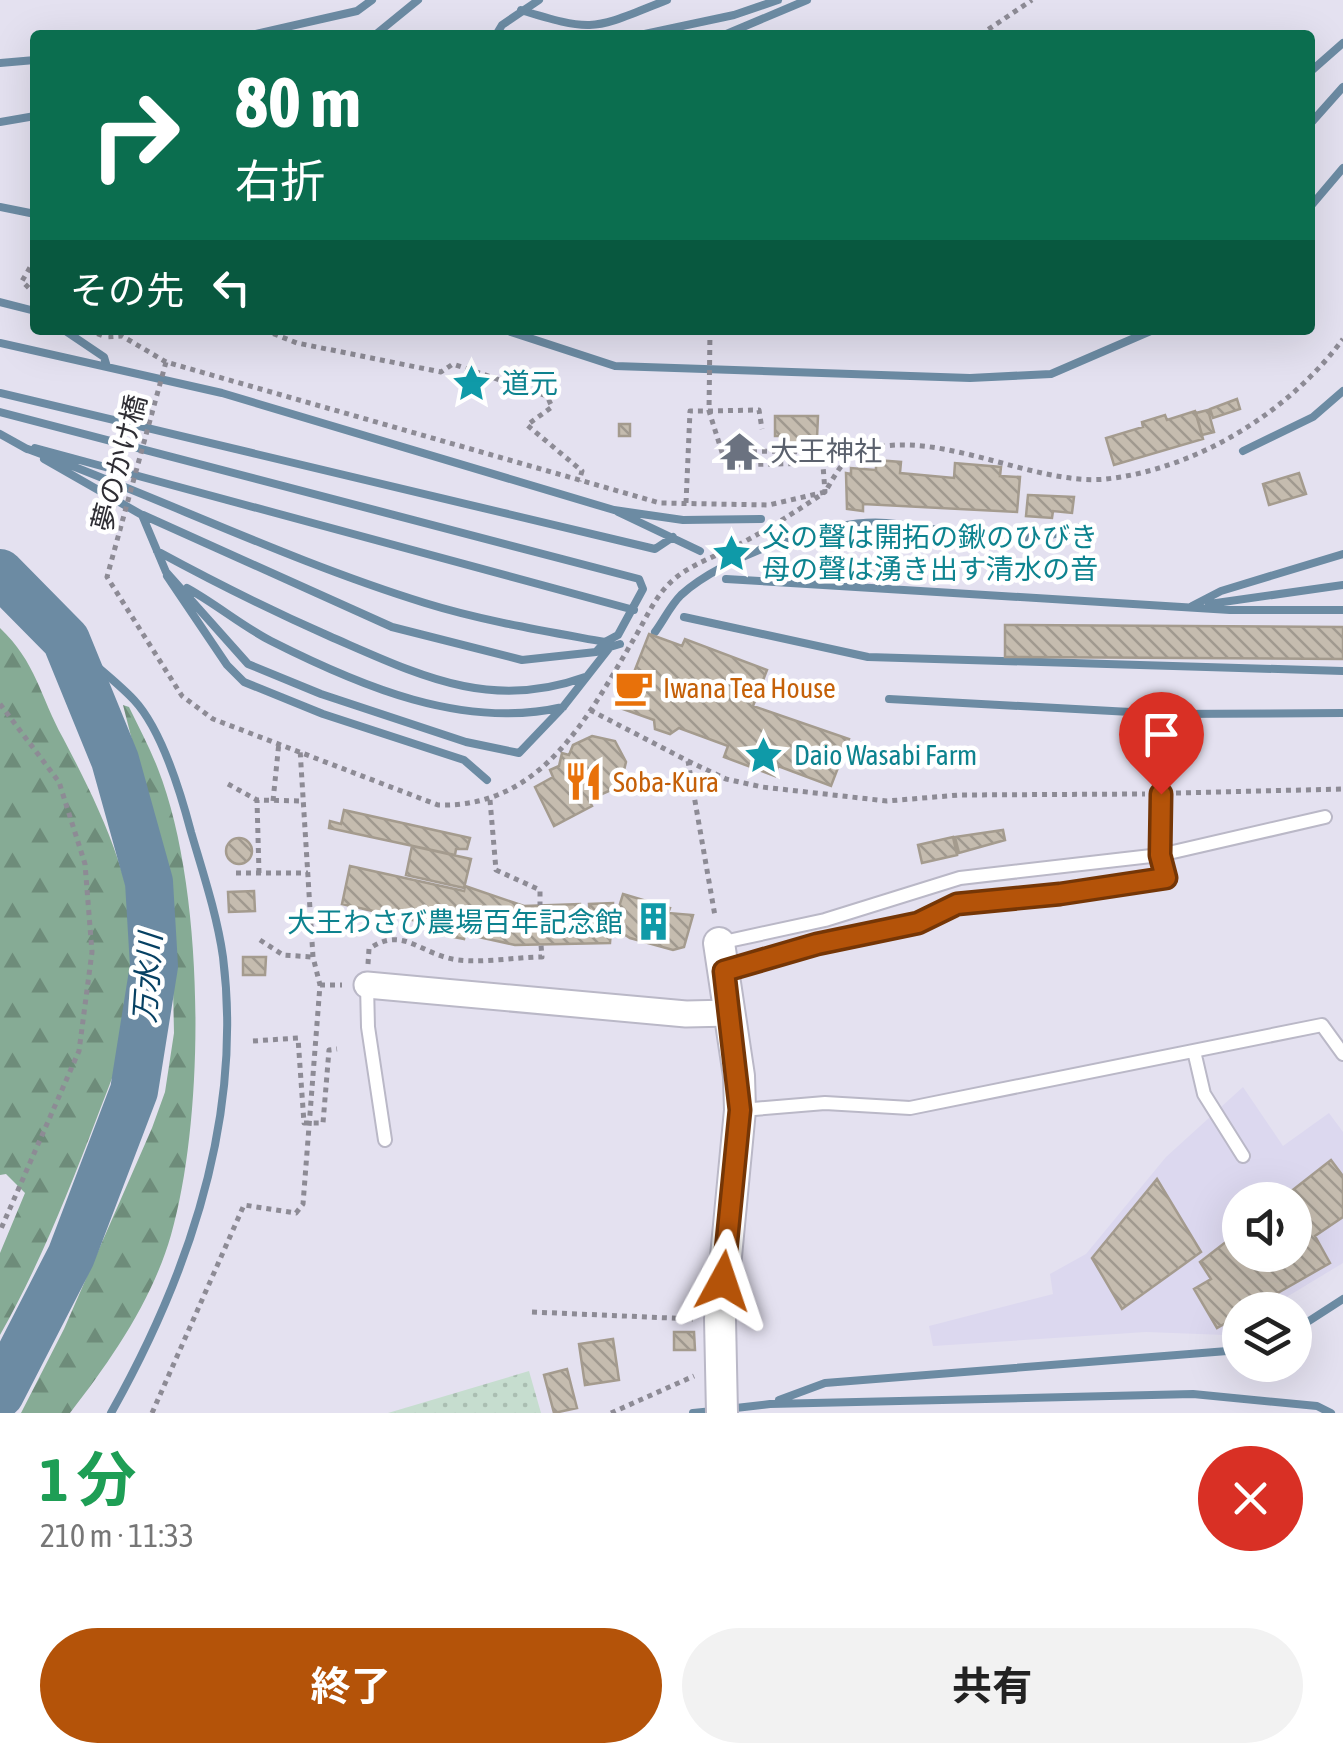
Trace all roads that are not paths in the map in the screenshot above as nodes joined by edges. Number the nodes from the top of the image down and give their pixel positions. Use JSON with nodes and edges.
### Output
{"nodes":[{"id":1,"x":1161,"y":794,"type":"road end"},
{"id":2,"x":1324,"y":816,"type":"dead end"},
{"id":3,"x":1160,"y":855,"type":"junction"},
{"id":4,"x":722,"y":957,"type":"junction"},
{"id":5,"x":367,"y":985,"type":"joint"},
{"id":6,"x":731,"y":1013,"type":"junction"},
{"id":7,"x":1194,"y":1052,"type":"junction"},
{"id":8,"x":1343,"y":1054,"type":"edge"},
{"id":9,"x":740,"y":1110,"type":"junction"},
{"id":10,"x":385,"y":1140,"type":"dead end"},
{"id":11,"x":1243,"y":1156,"type":"dead end"},
{"id":12,"x":722,"y":1413,"type":"edge"}],
"edges":[{"from":1,"to":3,"type":"lane"},
{"from":2,"to":3,"type":"lane"},
{"from":3,"to":4,"type":"lane"},
{"from":3,"to":4,"type":"lane"},
{"from":4,"to":6,"type":"street"},
{"from":5,"to":6,"type":"street"},
{"from":5,"to":10,"type":"lane"},
{"from":6,"to":9,"type":"street"},
{"from":7,"to":8,"type":"lane"},
{"from":7,"to":9,"type":"lane"},
{"from":7,"to":11,"type":"lane"},
{"from":9,"to":12,"type":"street"}]}
